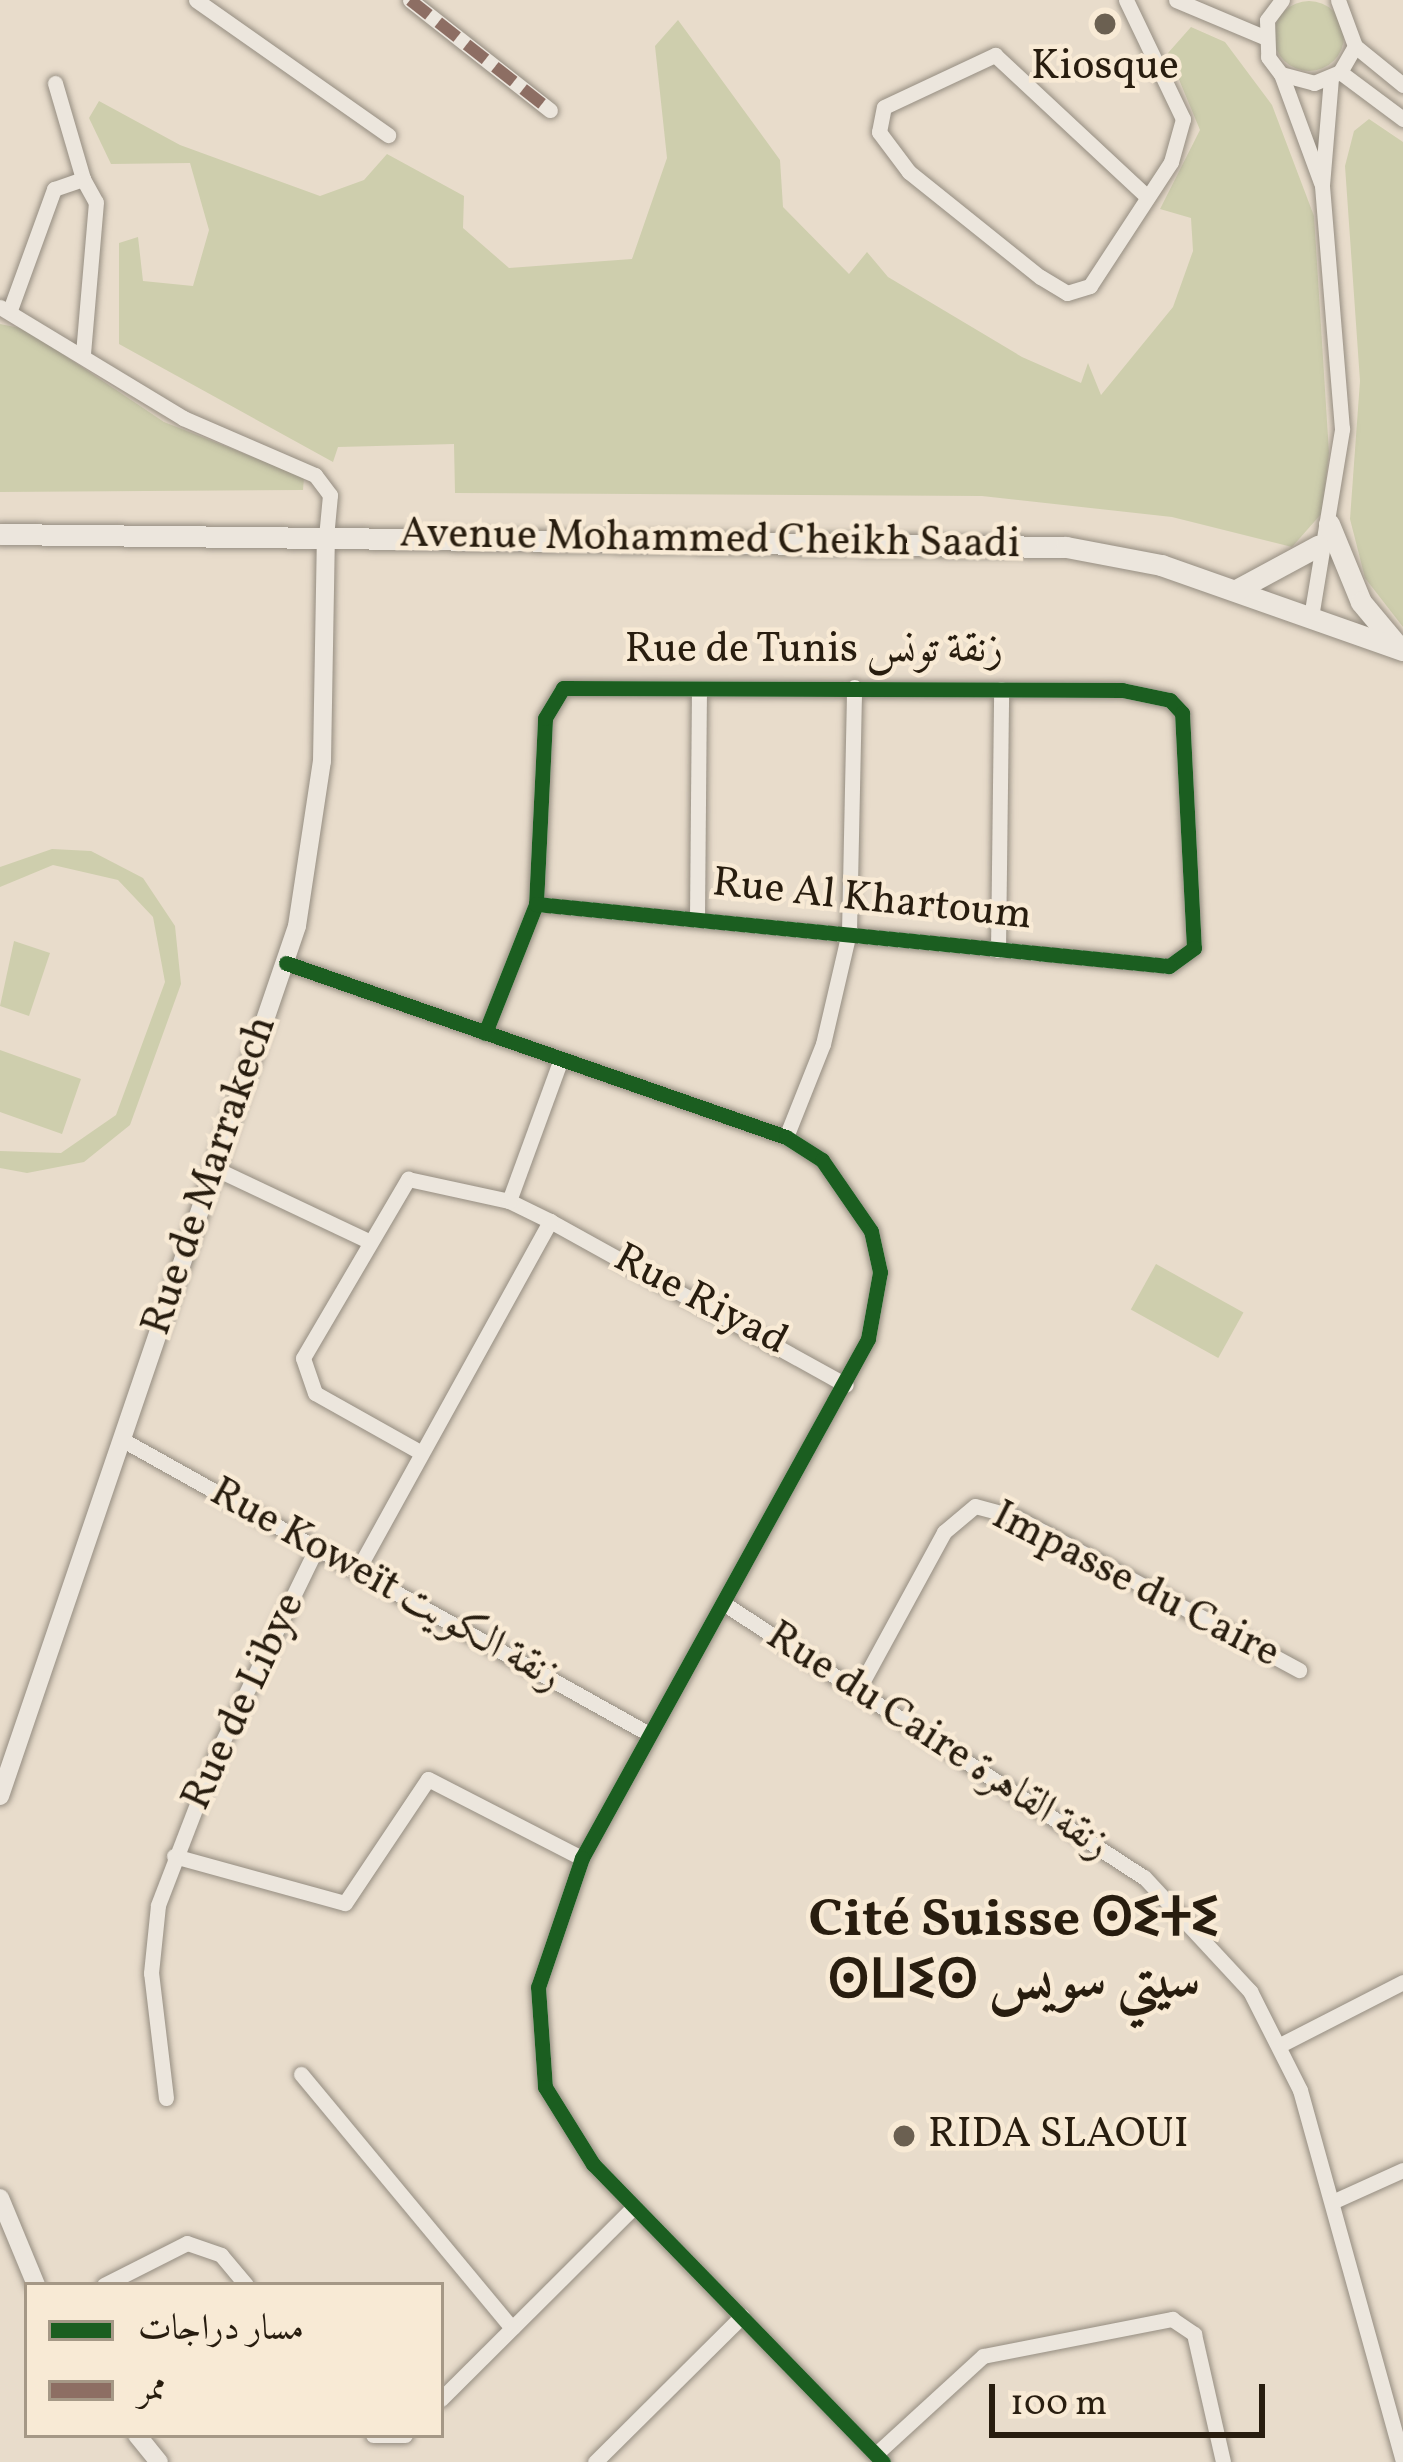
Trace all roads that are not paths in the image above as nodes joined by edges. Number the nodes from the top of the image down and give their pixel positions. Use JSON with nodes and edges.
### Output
{"nodes":[{"id":1,"x":196,"y":0,"type":"edge"},
{"id":2,"x":410,"y":0,"type":"edge"},
{"id":3,"x":1126,"y":0,"type":"edge"},
{"id":4,"x":1176,"y":0,"type":"edge"},
{"id":5,"x":1273,"y":2,"type":"edge"},
{"id":6,"x":1345,"y":4,"type":"edge"},
{"id":7,"x":1264,"y":37,"type":"junction"},
{"id":8,"x":1355,"y":46,"type":"junction"},
{"id":9,"x":1281,"y":74,"type":"junction"},
{"id":10,"x":1336,"y":75,"type":"junction"},
{"id":11,"x":55,"y":83,"type":"dead end"},
{"id":12,"x":1403,"y":85,"type":"edge"},
{"id":13,"x":550,"y":110,"type":"dead end"},
{"id":14,"x":1403,"y":119,"type":"edge"},
{"id":15,"x":388,"y":135,"type":"dead end"},
{"id":16,"x":83,"y":178,"type":"junction"},
{"id":17,"x":1322,"y":184,"type":"junction"},
{"id":18,"x":1145,"y":195,"type":"junction"},
{"id":19,"x":5,"y":309,"type":"edge"},
{"id":20,"x":83,"y":353,"type":"junction"},
{"id":21,"x":1329,"y":524,"type":"junction"},
{"id":22,"x":0,"y":534,"type":"edge"},
{"id":23,"x":326,"y":537,"type":"junction"},
{"id":24,"x":1318,"y":546,"type":"junction"},
{"id":25,"x":1238,"y":589,"type":"junction"},
{"id":26,"x":1311,"y":616,"type":"junction"},
{"id":27,"x":1402,"y":649,"type":"edge"},
{"id":28,"x":854,"y":687,"type":"junction"},
{"id":29,"x":699,"y":689,"type":"junction"},
{"id":30,"x":1001,"y":689,"type":"junction"},
{"id":31,"x":536,"y":904,"type":"junction"},
{"id":32,"x":697,"y":917,"type":"junction"},
{"id":33,"x":849,"y":932,"type":"junction"},
{"id":34,"x":1194,"y":948,"type":"joint"},
{"id":35,"x":998,"y":950,"type":"junction"},
{"id":36,"x":286,"y":963,"type":"junction"},
{"id":37,"x":485,"y":1033,"type":"junction"},
{"id":38,"x":562,"y":1060,"type":"junction"},
{"id":39,"x":787,"y":1137,"type":"junction"},
{"id":40,"x":214,"y":1168,"type":"junction"},
{"id":41,"x":509,"y":1201,"type":"junction"},
{"id":42,"x":550,"y":1221,"type":"junction"},
{"id":43,"x":366,"y":1240,"type":"junction"},
{"id":44,"x":846,"y":1385,"type":"junction"},
{"id":45,"x":121,"y":1439,"type":"junction"},
{"id":46,"x":420,"y":1452,"type":"junction"},
{"id":47,"x":316,"y":1549,"type":"junction"},
{"id":48,"x":357,"y":1571,"type":"junction"},
{"id":49,"x":726,"y":1605,"type":"junction"},
{"id":50,"x":1299,"y":1670,"type":"dead end"},
{"id":51,"x":858,"y":1690,"type":"junction"},
{"id":52,"x":649,"y":1734,"type":"junction"},
{"id":53,"x":0,"y":1796,"type":"edge"},
{"id":54,"x":174,"y":1856,"type":"junction"},
{"id":55,"x":582,"y":1858,"type":"junction"},
{"id":56,"x":1403,"y":1982,"type":"edge"},
{"id":57,"x":1282,"y":2044,"type":"junction"},
{"id":58,"x":301,"y":2074,"type":"dead end"},
{"id":59,"x":166,"y":2098,"type":"dead end"},
{"id":60,"x":1403,"y":2170,"type":"edge"},
{"id":61,"x":0,"y":2198,"type":"edge"},
{"id":62,"x":1331,"y":2202,"type":"junction"},
{"id":63,"x":634,"y":2207,"type":"junction"},
{"id":64,"x":35,"y":2282,"type":"edge"},
{"id":65,"x":110,"y":2282,"type":"edge"},
{"id":66,"x":243,"y":2282,"type":"edge"},
{"id":67,"x":742,"y":2316,"type":"junction"},
{"id":68,"x":512,"y":2328,"type":"junction"},
{"id":69,"x":444,"y":2396,"type":"edge"},
{"id":70,"x":139,"y":2438,"type":"edge"},
{"id":71,"x":875,"y":2454,"type":"edge"},
{"id":72,"x":159,"y":2462,"type":"edge"},
{"id":73,"x":595,"y":2462,"type":"edge"},
{"id":74,"x":852,"y":2462,"type":"edge"},
{"id":75,"x":1223,"y":2462,"type":"edge"},
{"id":76,"x":1403,"y":2462,"type":"edge"}],
"edges":[{"from":1,"to":15,"type":"street"},
{"from":2,"to":13,"type":"street"},
{"from":3,"to":18,"type":"street"},
{"from":4,"to":7,"type":"street"},
{"from":5,"to":7,"type":"street"},
{"from":6,"to":8,"type":"street"},
{"from":7,"to":9,"type":"street"},
{"from":8,"to":10,"type":"street"},
{"from":8,"to":12,"type":"street"},
{"from":9,"to":10,"type":"street"},
{"from":9,"to":17,"type":"street"},
{"from":10,"to":14,"type":"street"},
{"from":10,"to":17,"type":"street"},
{"from":11,"to":16,"type":"street"},
{"from":16,"to":19,"type":"street"},
{"from":16,"to":20,"type":"street"},
{"from":17,"to":21,"type":"street"},
{"from":18,"to":18,"type":"street"},
{"from":19,"to":20,"type":"street"},
{"from":20,"to":23,"type":"street"},
{"from":21,"to":24,"type":"street"},
{"from":21,"to":27,"type":"main road"},
{"from":22,"to":23,"type":"main road","name":"Avenue Mohammed Cheikh Saadi"},
{"from":23,"to":25,"type":"main road","name":"Avenue Mohammed Cheikh Saadi"},
{"from":23,"to":36,"type":"street","name":"Rue de Marrakech"},
{"from":24,"to":25,"type":"main road"},
{"from":24,"to":26,"type":"street"},
{"from":25,"to":26,"type":"main road","name":"Avenue Mohammed Cheikh Saadi"},
{"from":26,"to":27,"type":"main road","name":"Avenue Mohammed Cheikh Saadi"},
{"from":28,"to":29,"type":"street","name":"Rue de Tunis زنقة تونس"},
{"from":28,"to":30,"type":"street","name":"Rue de Tunis زنقة تونس"},
{"from":28,"to":33,"type":"street"},
{"from":29,"to":31,"type":"street","name":"Rue de Tunis زنقة تونس"},
{"from":29,"to":32,"type":"street"},
{"from":30,"to":34,"type":"street","name":"Rue de Tunis زنقة تونس"},
{"from":30,"to":35,"type":"street"},
{"from":31,"to":32,"type":"street","name":"Rue Al Khartoum"},
{"from":31,"to":37,"type":"street","name":"Rue de Tunis زنقة تونس"},
{"from":32,"to":33,"type":"street","name":"Rue Al Khartoum"},
{"from":33,"to":35,"type":"street","name":"Rue Al Khartoum"},
{"from":33,"to":39,"type":"street"},
{"from":34,"to":35,"type":"street","name":"Rue Al Khartoum"},
{"from":36,"to":37,"type":"street"},
{"from":36,"to":40,"type":"street","name":"Rue de Marrakech"},
{"from":37,"to":38,"type":"street"},
{"from":38,"to":39,"type":"street"},
{"from":38,"to":41,"type":"street"},
{"from":39,"to":44,"type":"street"},
{"from":40,"to":43,"type":"street"},
{"from":40,"to":45,"type":"street","name":"Rue de Marrakech"},
{"from":41,"to":42,"type":"street","name":"Rue Riyad"},
{"from":41,"to":43,"type":"street","name":"Rue Riyad"},
{"from":42,"to":44,"type":"street","name":"Rue Riyad"},
{"from":42,"to":46,"type":"street"},
{"from":43,"to":46,"type":"street"},
{"from":44,"to":49,"type":"street"},
{"from":45,"to":47,"type":"street","name":"Rue Koweït زنقة الكويت"},
{"from":45,"to":53,"type":"street","name":"Rue de Marrakech"},
{"from":46,"to":48,"type":"street"},
{"from":47,"to":48,"type":"street","name":"Rue Koweït زنقة الكويت"},
{"from":47,"to":54,"type":"street","name":"Rue de Libye"},
{"from":48,"to":52,"type":"street","name":"Rue Koweït زنقة الكويت"},
{"from":49,"to":51,"type":"street","name":"Rue du Caire زنقة القاهرة"},
{"from":49,"to":52,"type":"street"},
{"from":50,"to":51,"type":"street","name":"Impasse du Caire"},
{"from":51,"to":57,"type":"street","name":"Rue du Caire زنقة القاهرة"},
{"from":52,"to":55,"type":"street"},
{"from":54,"to":55,"type":"street","name":"Rue de Libye"},
{"from":54,"to":59,"type":"street","name":"Rue de Libye"},
{"from":55,"to":63,"type":"street"},
{"from":56,"to":57,"type":"street"},
{"from":57,"to":62,"type":"street","name":"Rue du Caire زنقة القاهرة"},
{"from":58,"to":68,"type":"street"},
{"from":60,"to":62,"type":"street"},
{"from":61,"to":64,"type":"street"},
{"from":62,"to":76,"type":"street","name":"Rue du Caire زنقة القاهرة"},
{"from":63,"to":67,"type":"street"},
{"from":63,"to":68,"type":"street"},
{"from":65,"to":66,"type":"street"},
{"from":67,"to":71,"type":"street"},
{"from":67,"to":73,"type":"street"},
{"from":68,"to":69,"type":"street"},
{"from":70,"to":72,"type":"street"},
{"from":71,"to":74,"type":"street"},
{"from":71,"to":75,"type":"street"}]}
